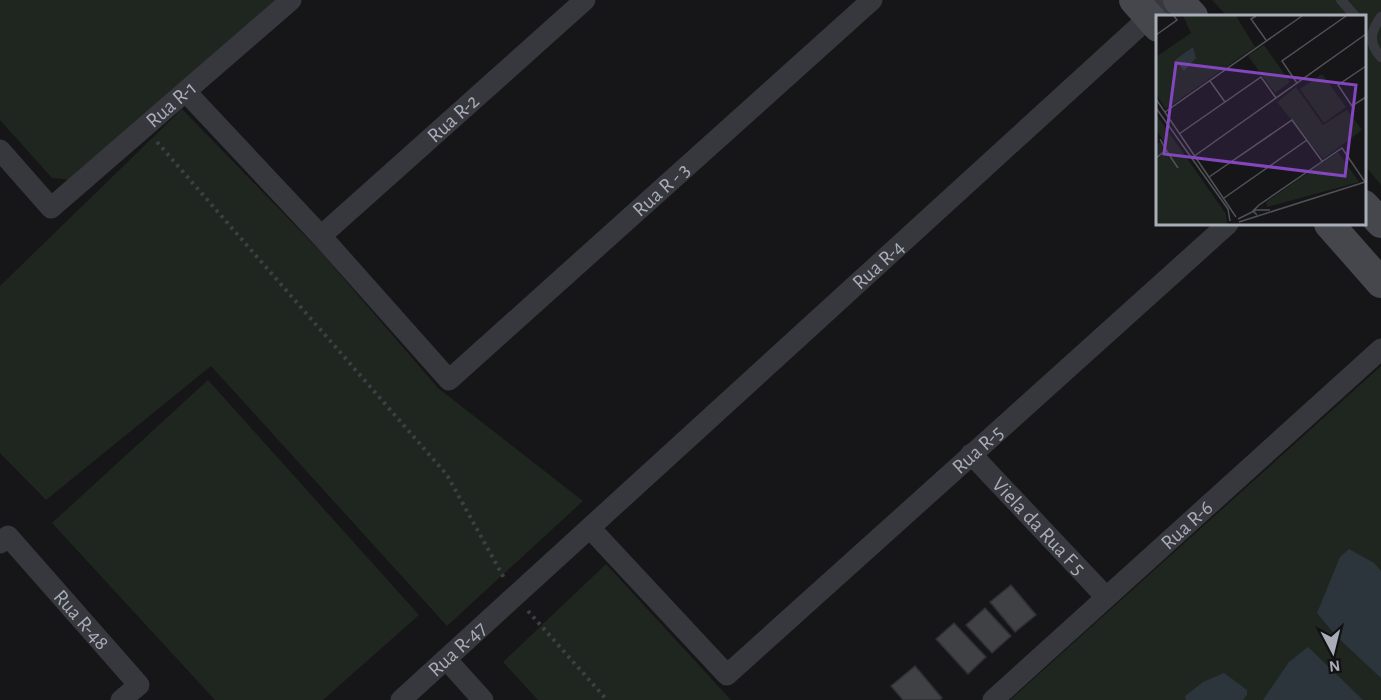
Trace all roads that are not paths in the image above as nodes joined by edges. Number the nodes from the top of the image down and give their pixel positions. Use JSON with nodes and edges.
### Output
{"nodes":[{"id":1,"x":291,"y":0,"type":"edge"},
{"id":2,"x":585,"y":0,"type":"edge"},
{"id":3,"x":872,"y":0,"type":"edge"},
{"id":4,"x":1178,"y":0,"type":"edge"},
{"id":5,"x":1341,"y":0,"type":"edge"},
{"id":6,"x":1152,"y":11,"type":"edge"},
{"id":7,"x":1192,"y":15,"type":"edge"},
{"id":8,"x":1355,"y":15,"type":"edge"},
{"id":9,"x":1381,"y":17,"type":"edge"},
{"id":10,"x":1368,"y":31,"type":"edge"},
{"id":11,"x":1381,"y":57,"type":"edge"},
{"id":12,"x":186,"y":92,"type":"junction"},
{"id":13,"x":0,"y":150,"type":"edge"},
{"id":14,"x":1366,"y":206,"type":"edge"},
{"id":15,"x":1381,"y":223,"type":"edge"},
{"id":16,"x":1227,"y":225,"type":"edge"},
{"id":17,"x":1330,"y":225,"type":"edge"},
{"id":18,"x":321,"y":236,"type":"junction"},
{"id":19,"x":1381,"y":283,"type":"edge"},
{"id":20,"x":1381,"y":349,"type":"edge"},
{"id":21,"x":971,"y":454,"type":"junction"},
{"id":22,"x":590,"y":528,"type":"junction"},
{"id":23,"x":4,"y":539,"type":"edge"},
{"id":24,"x":514,"y":596,"type":"joint"},
{"id":25,"x":1106,"y":597,"type":"junction"},
{"id":26,"x":446,"y":658,"type":"junction"},
{"id":27,"x":122,"y":700,"type":"edge"},
{"id":28,"x":401,"y":700,"type":"edge"},
{"id":29,"x":483,"y":700,"type":"edge"},
{"id":30,"x":993,"y":700,"type":"edge"}],
"edges":[{"from":1,"to":12,"type":"street","name":"Rua R-1"},
{"from":2,"to":18,"type":"street","name":"Rua R-2"},
{"from":3,"to":18,"type":"street","name":"Rua R - 3"},
{"from":4,"to":7,"type":"main road"},
{"from":5,"to":8,"type":"lane"},
{"from":6,"to":22,"type":"street","name":"Rua R-4"},
{"from":9,"to":10,"type":"lane"},
{"from":10,"to":11,"type":"lane"},
{"from":12,"to":13,"type":"street","name":"Rua R-1"},
{"from":12,"to":18,"type":"street"},
{"from":14,"to":15,"type":"main road"},
{"from":16,"to":21,"type":"street","name":"Rua R-5"},
{"from":17,"to":19,"type":"main road"},
{"from":20,"to":25,"type":"street","name":"Rua R-6"},
{"from":21,"to":22,"type":"street","name":"Rua R-5"},
{"from":21,"to":25,"type":"street","name":"Viela da Rua F 5"},
{"from":22,"to":24,"type":"street","name":"Rua R-4"},
{"from":23,"to":27,"type":"street","name":"Rua R-48"},
{"from":24,"to":26,"type":"street","name":"Rua R-47"},
{"from":25,"to":30,"type":"street","name":"Rua R-6"},
{"from":26,"to":28,"type":"street","name":"Rua R-47"},
{"from":26,"to":29,"type":"street"}]}
